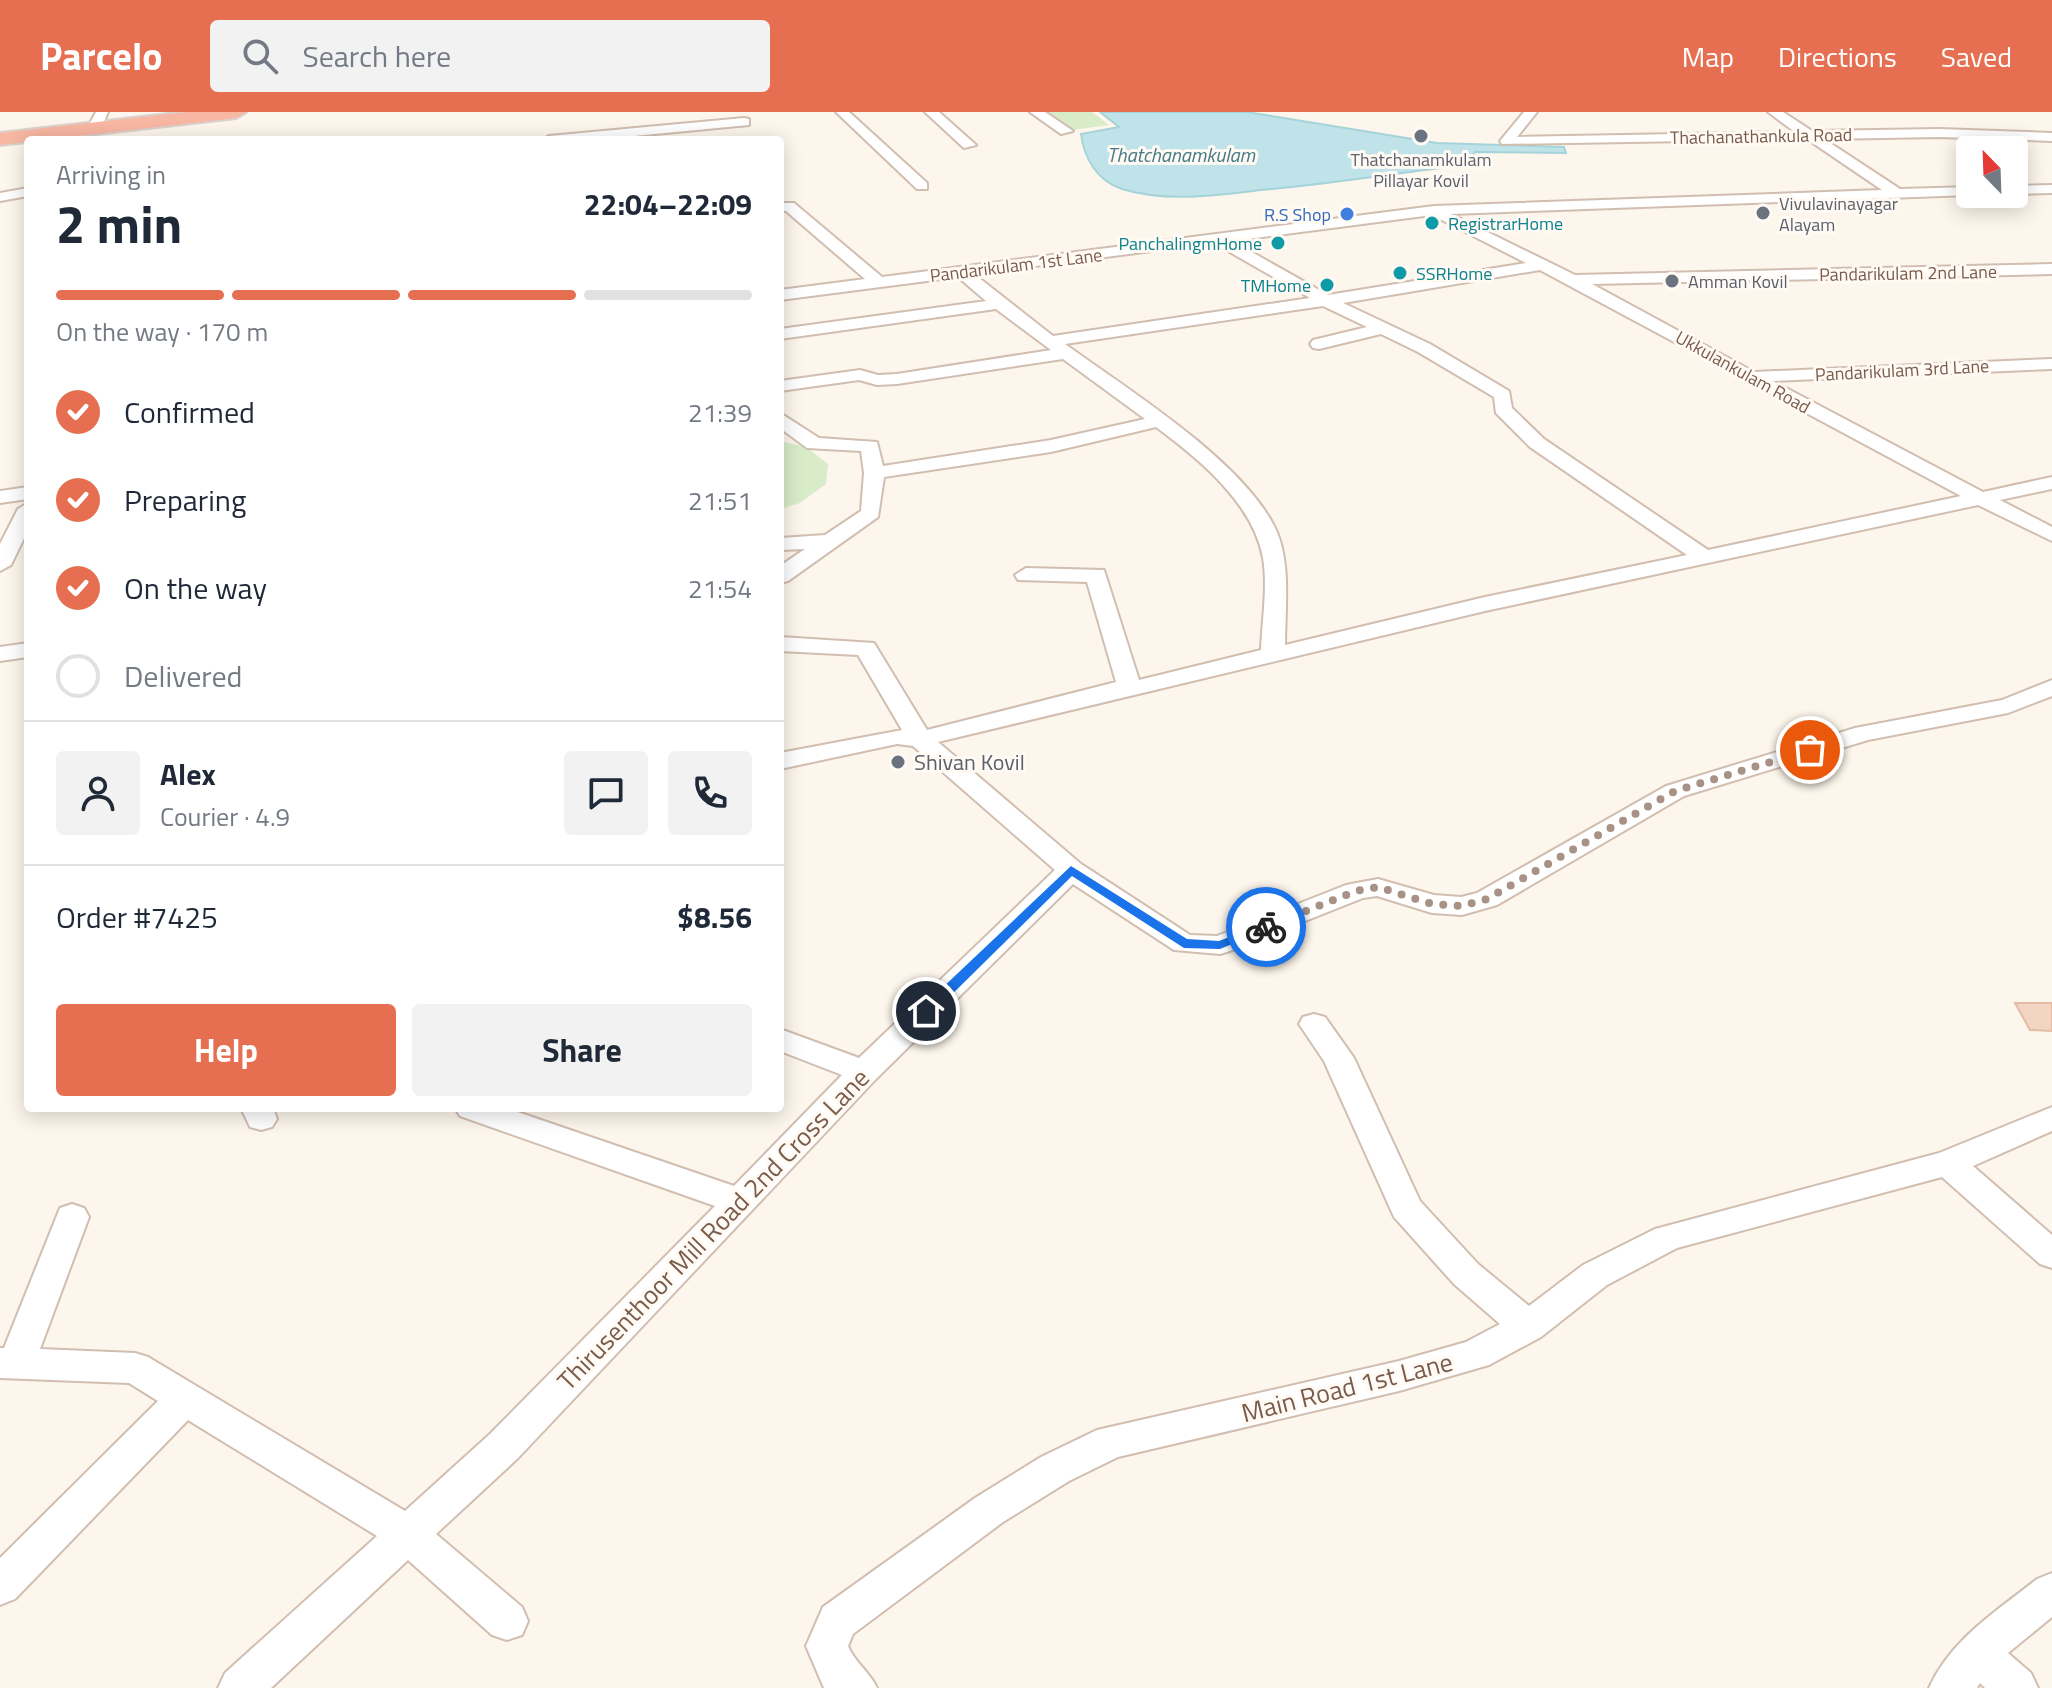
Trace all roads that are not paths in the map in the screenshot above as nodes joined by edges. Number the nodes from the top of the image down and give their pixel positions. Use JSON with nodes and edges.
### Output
{"nodes":[{"id":1,"x":236,"y":112,"type":"edge"},
{"id":2,"x":842,"y":112,"type":"edge"},
{"id":3,"x":931,"y":112,"type":"edge"},
{"id":4,"x":1036,"y":112,"type":"edge"},
{"id":5,"x":1531,"y":112,"type":"edge"},
{"id":6,"x":1774,"y":112,"type":"edge"},
{"id":7,"x":98,"y":120,"type":"edge"},
{"id":8,"x":744,"y":122,"type":"dead end"},
{"id":9,"x":665,"y":123,"type":"junction"},
{"id":10,"x":1066,"y":131,"type":"dead end"},
{"id":11,"x":1809,"y":135,"type":"junction"},
{"id":12,"x":44,"y":136,"type":"edge"},
{"id":13,"x":576,"y":136,"type":"edge"},
{"id":14,"x":674,"y":136,"type":"edge"},
{"id":15,"x":1716,"y":137,"type":"junction"},
{"id":16,"x":2052,"y":137,"type":"edge"},
{"id":17,"x":24,"y":138,"type":"edge"},
{"id":18,"x":0,"y":139,"type":"edge"},
{"id":19,"x":969,"y":145,"type":"dead end"},
{"id":20,"x":1731,"y":151,"type":"dead end"},
{"id":21,"x":922,"y":186,"type":"dead end"},
{"id":22,"x":2052,"y":189,"type":"edge"},
{"id":23,"x":2028,"y":190,"type":"edge"},
{"id":24,"x":1956,"y":191,"type":"edge"},
{"id":25,"x":1895,"y":192,"type":"junction"},
{"id":26,"x":24,"y":193,"type":"edge"},
{"id":27,"x":0,"y":197,"type":"edge"},
{"id":28,"x":784,"y":207,"type":"edge"},
{"id":29,"x":1434,"y":210,"type":"junction"},
{"id":30,"x":1218,"y":239,"type":"junction"},
{"id":31,"x":1541,"y":265,"type":"junction"},
{"id":32,"x":2052,"y":269,"type":"edge"},
{"id":33,"x":962,"y":272,"type":"junction"},
{"id":34,"x":1572,"y":280,"type":"junction"},
{"id":35,"x":879,"y":283,"type":"junction"},
{"id":36,"x":784,"y":295,"type":"edge"},
{"id":37,"x":1326,"y":301,"type":"junction"},
{"id":38,"x":999,"y":304,"type":"junction"},
{"id":39,"x":1383,"y":328,"type":"junction"},
{"id":40,"x":784,"y":333,"type":"edge"},
{"id":41,"x":1319,"y":344,"type":"dead end"},
{"id":42,"x":1058,"y":347,"type":"junction"},
{"id":43,"x":2052,"y":364,"type":"edge"},
{"id":44,"x":1753,"y":377,"type":"junction"},
{"id":45,"x":784,"y":385,"type":"edge"},
{"id":46,"x":1159,"y":421,"type":"junction"},
{"id":47,"x":784,"y":424,"type":"edge"},
{"id":48,"x":874,"y":473,"type":"junction"},
{"id":49,"x":2052,"y":483,"type":"edge"},
{"id":50,"x":24,"y":494,"type":"edge"},
{"id":51,"x":0,"y":497,"type":"edge"},
{"id":52,"x":1985,"y":498,"type":"junction"},
{"id":53,"x":24,"y":517,"type":"edge"},
{"id":54,"x":2052,"y":535,"type":"edge"},
{"id":55,"x":834,"y":541,"type":"junction"},
{"id":56,"x":784,"y":544,"type":"edge"},
{"id":57,"x":1703,"y":556,"type":"junction"},
{"id":58,"x":0,"y":565,"type":"edge"},
{"id":59,"x":784,"y":573,"type":"edge"},
{"id":60,"x":1026,"y":575,"type":"dead end"},
{"id":61,"x":784,"y":644,"type":"edge"},
{"id":62,"x":24,"y":651,"type":"edge"},
{"id":63,"x":0,"y":654,"type":"edge"},
{"id":64,"x":1273,"y":654,"type":"junction"},
{"id":65,"x":2052,"y":687,"type":"edge"},
{"id":66,"x":1120,"y":689,"type":"junction"},
{"id":67,"x":920,"y":739,"type":"junction"},
{"id":68,"x":784,"y":760,"type":"edge"},
{"id":69,"x":1071,"y":870,"type":"junction"},
{"id":70,"x":1314,"y":1024,"type":"dead end"},
{"id":71,"x":784,"y":1041,"type":"edge"},
{"id":72,"x":864,"y":1072,"type":"junction"},
{"id":73,"x":483,"y":1112,"type":"edge"},
{"id":74,"x":2052,"y":1118,"type":"edge"},
{"id":75,"x":1948,"y":1163,"type":"junction"},
{"id":76,"x":739,"y":1201,"type":"junction"},
{"id":77,"x":72,"y":1217,"type":"dead end"},
{"id":78,"x":2052,"y":1255,"type":"edge"},
{"id":79,"x":1528,"y":1327,"type":"junction"},
{"id":80,"x":8,"y":1362,"type":"edge"},
{"id":81,"x":185,"y":1398,"type":"junction"},
{"id":82,"x":406,"y":1533,"type":"junction"},
{"id":83,"x":0,"y":1586,"type":"edge"},
{"id":84,"x":2052,"y":1592,"type":"edge"},
{"id":85,"x":507,"y":1621,"type":"dead end"},
{"id":86,"x":1977,"y":1652,"type":"junction"},
{"id":87,"x":240,"y":1688,"type":"edge"},
{"id":88,"x":855,"y":1688,"type":"edge"},
{"id":89,"x":1951,"y":1688,"type":"edge"},
{"id":90,"x":2016,"y":1688,"type":"edge"}],
"edges":[{"from":1,"to":7,"type":"highway"},
{"from":2,"to":21,"type":"street"},
{"from":3,"to":19,"type":"street"},
{"from":4,"to":10,"type":"street"},
{"from":5,"to":15,"type":"street","name":"Thachanathankula Road"},
{"from":6,"to":11,"type":"street"},
{"from":7,"to":12,"type":"highway"},
{"from":8,"to":9,"type":"street"},
{"from":9,"to":13,"type":"street"},
{"from":9,"to":14,"type":"street"},
{"from":11,"to":15,"type":"street","name":"Thachanathankula Road"},
{"from":11,"to":16,"type":"street","name":"Thachanathankula Road"},
{"from":11,"to":25,"type":"street"},
{"from":15,"to":20,"type":"street"},
{"from":17,"to":18,"type":"highway"},
{"from":22,"to":23,"type":"street"},
{"from":24,"to":25,"type":"street","name":"Pandarikulam 1st Lane"},
{"from":25,"to":29,"type":"street","name":"Pandarikulam 1st Lane"},
{"from":26,"to":27,"type":"street"},
{"from":28,"to":35,"type":"street"},
{"from":29,"to":30,"type":"street","name":"Pandarikulam 1st Lane"},
{"from":29,"to":31,"type":"street","name":"Ukkulankulam Road"},
{"from":30,"to":33,"type":"street","name":"Pandarikulam 1st Lane"},
{"from":30,"to":37,"type":"street"},
{"from":31,"to":34,"type":"street","name":"Ukkulankulam Road"},
{"from":31,"to":37,"type":"street"},
{"from":32,"to":34,"type":"street","name":"Pandarikulam 2nd Lane"},
{"from":33,"to":35,"type":"street","name":"Pandarikulam 1st Lane"},
{"from":33,"to":38,"type":"street"},
{"from":34,"to":44,"type":"street","name":"Ukkulankulam Road"},
{"from":35,"to":36,"type":"street","name":"Pandarikulam 1st Lane"},
{"from":37,"to":39,"type":"street"},
{"from":37,"to":42,"type":"street"},
{"from":38,"to":40,"type":"street"},
{"from":38,"to":42,"type":"street"},
{"from":39,"to":41,"type":"street"},
{"from":39,"to":57,"type":"street"},
{"from":42,"to":45,"type":"street"},
{"from":42,"to":46,"type":"street"},
{"from":43,"to":44,"type":"street","name":"Pandarikulam 3rd Lane"},
{"from":44,"to":52,"type":"street","name":"Ukkulankulam Road"},
{"from":46,"to":48,"type":"street"},
{"from":46,"to":64,"type":"street"},
{"from":47,"to":48,"type":"street"},
{"from":48,"to":55,"type":"street"},
{"from":49,"to":52,"type":"street"},
{"from":50,"to":51,"type":"street"},
{"from":52,"to":54,"type":"street","name":"Ukkulankulam Road"},
{"from":52,"to":57,"type":"street"},
{"from":53,"to":58,"type":"street"},
{"from":55,"to":56,"type":"street"},
{"from":55,"to":59,"type":"street"},
{"from":57,"to":64,"type":"street"},
{"from":60,"to":66,"type":"street"},
{"from":61,"to":67,"type":"street"},
{"from":62,"to":63,"type":"street"},
{"from":64,"to":66,"type":"street"},
{"from":65,"to":69,"type":"street"},
{"from":66,"to":67,"type":"street"},
{"from":67,"to":68,"type":"street"},
{"from":67,"to":69,"type":"street"},
{"from":69,"to":72,"type":"street","name":"Thirusenthoor Mill Road 2nd Cross Lane"},
{"from":70,"to":79,"type":"street"},
{"from":71,"to":72,"type":"street"},
{"from":72,"to":76,"type":"street","name":"Thirusenthoor Mill Road 2nd Cross Lane"},
{"from":73,"to":76,"type":"street"},
{"from":74,"to":75,"type":"street","name":"Main Road 1st Lane"},
{"from":75,"to":78,"type":"street"},
{"from":75,"to":79,"type":"street","name":"Main Road 1st Lane"},
{"from":76,"to":82,"type":"street","name":"Thirusenthoor Mill Road 2nd Cross Lane"},
{"from":77,"to":80,"type":"street"},
{"from":79,"to":88,"type":"street","name":"Main Road 1st Lane"},
{"from":80,"to":81,"type":"street"},
{"from":81,"to":82,"type":"street"},
{"from":81,"to":83,"type":"street"},
{"from":82,"to":85,"type":"street"},
{"from":82,"to":87,"type":"street","name":"Thirusenthoor Mill Road 2nd Cross Lane"},
{"from":84,"to":86,"type":"street"},
{"from":86,"to":89,"type":"street"},
{"from":86,"to":90,"type":"street"}]}
